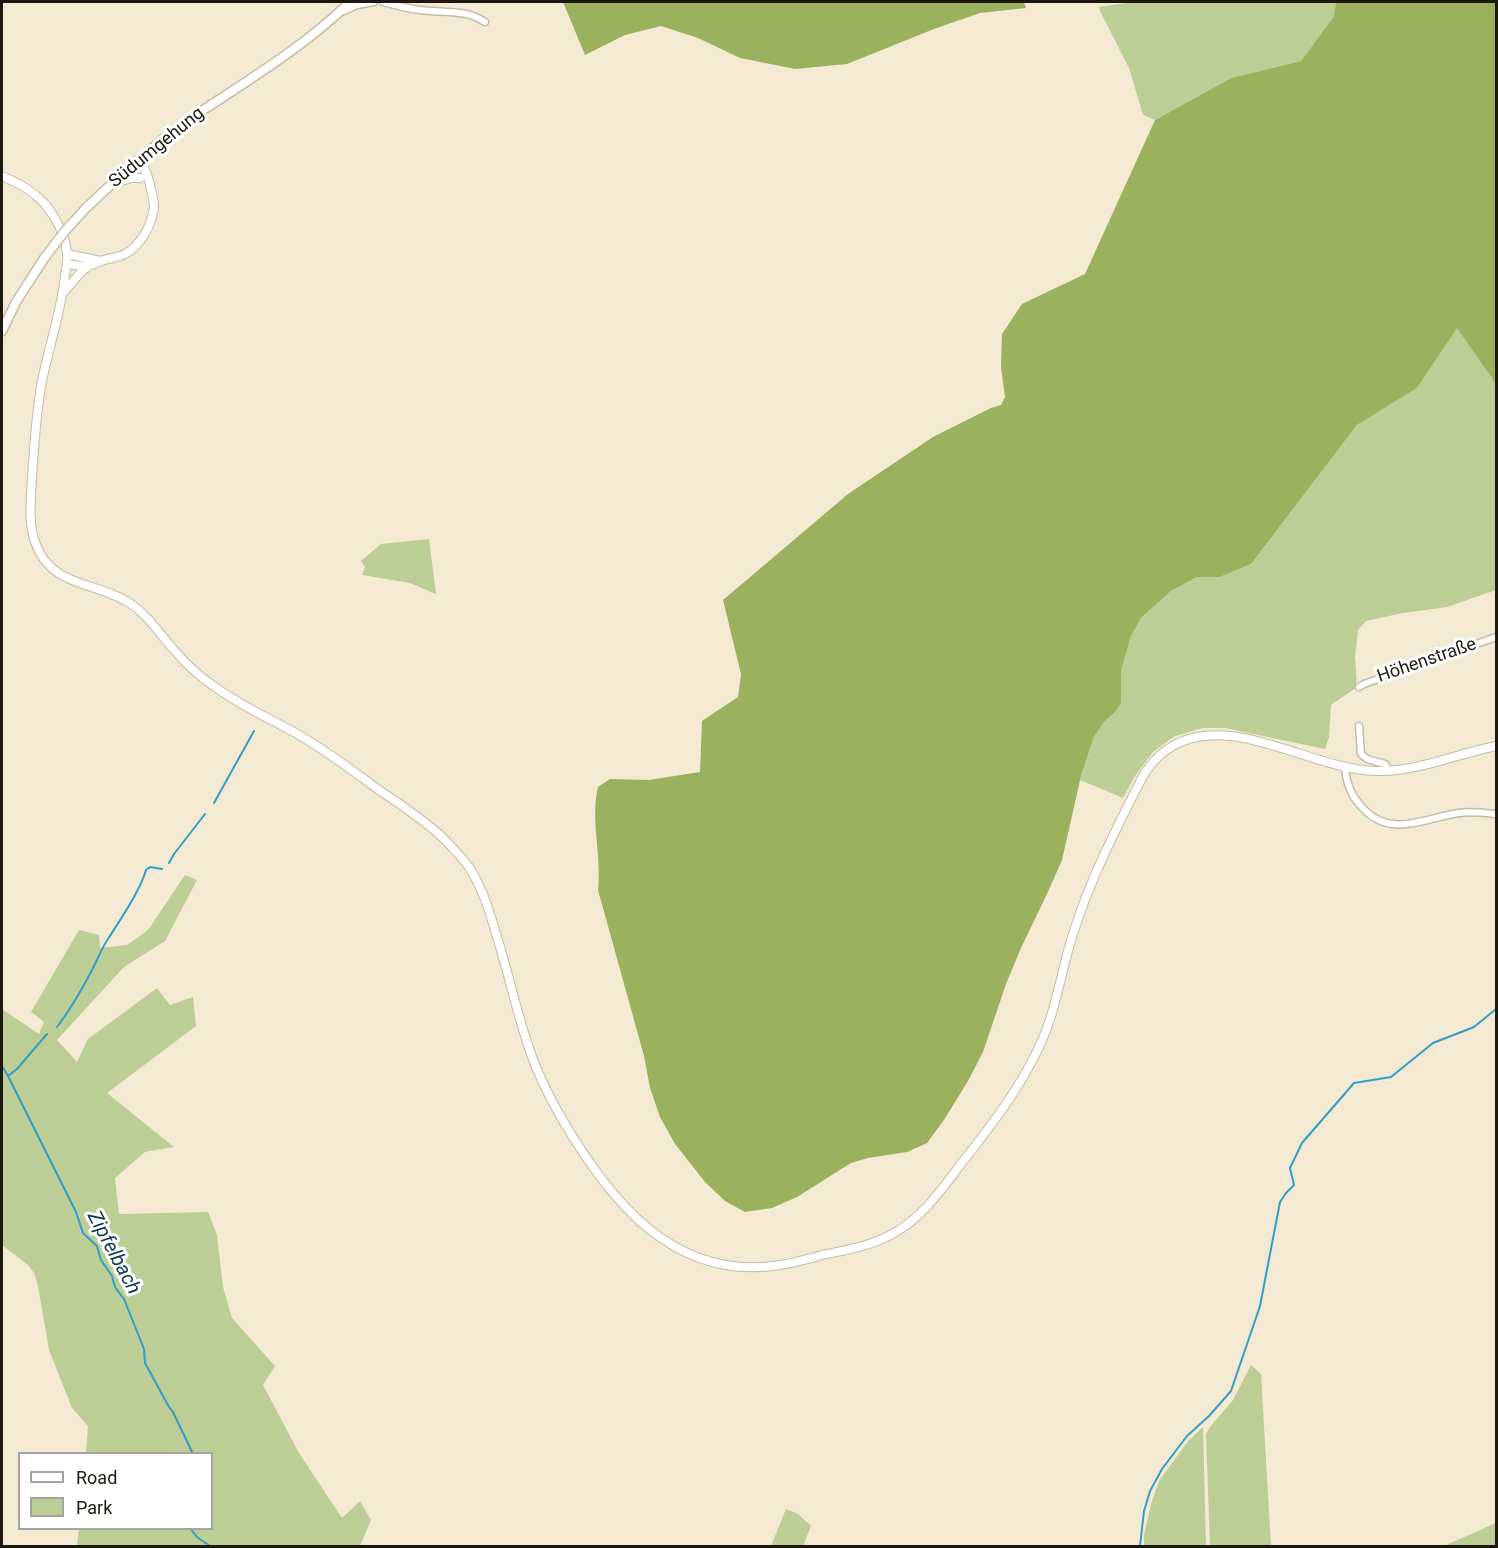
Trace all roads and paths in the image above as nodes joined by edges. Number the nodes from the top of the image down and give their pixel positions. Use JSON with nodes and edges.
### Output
{"nodes":[{"id":1,"x":350,"y":2,"type":"edge"},
{"id":2,"x":374,"y":2,"type":"edge"},
{"id":3,"x":383,"y":2,"type":"edge"},
{"id":4,"x":394,"y":2,"type":"edge"},
{"id":5,"x":400,"y":7,"type":"junction"},
{"id":6,"x":336,"y":16,"type":"junction"},
{"id":7,"x":485,"y":21,"type":"dead end"},
{"id":8,"x":139,"y":159,"type":"junction"},
{"id":9,"x":131,"y":166,"type":"junction"},
{"id":10,"x":2,"y":176,"type":"edge"},
{"id":11,"x":140,"y":178,"type":"junction"},
{"id":12,"x":111,"y":184,"type":"junction"},
{"id":13,"x":150,"y":185,"type":"junction"},
{"id":14,"x":67,"y":254,"type":"junction"},
{"id":15,"x":101,"y":261,"type":"junction"},
{"id":16,"x":67,"y":264,"type":"junction"},
{"id":17,"x":90,"y":266,"type":"junction"},
{"id":18,"x":63,"y":293,"type":"junction"},
{"id":19,"x":2,"y":331,"type":"edge"},
{"id":20,"x":1497,"y":637,"type":"edge"},
{"id":21,"x":1359,"y":687,"type":"dead end"},
{"id":22,"x":1359,"y":726,"type":"dead end"},
{"id":23,"x":1497,"y":746,"type":"edge"},
{"id":24,"x":1345,"y":767,"type":"junction"},
{"id":25,"x":1389,"y":771,"type":"junction"},
{"id":26,"x":1497,"y":814,"type":"edge"}],
"edges":[{"from":1,"to":6,"type":"main road","name":"Südumgehung"},
{"from":2,"to":6,"type":"street"},
{"from":3,"to":5,"type":"street"},
{"from":4,"to":5,"type":"street"},
{"from":5,"to":7,"type":"street"},
{"from":6,"to":8,"type":"main road","name":"Südumgehung"},
{"from":8,"to":9,"type":"main road","name":"Südumgehung"},
{"from":8,"to":13,"type":"street"},
{"from":9,"to":11,"type":"street"},
{"from":9,"to":12,"type":"main road","name":"Südumgehung"},
{"from":10,"to":14,"type":"street"},
{"from":11,"to":12,"type":"street"},
{"from":11,"to":13,"type":"street"},
{"from":12,"to":19,"type":"main road","name":"Südumgehung","bridge":true},
{"from":13,"to":15,"type":"street"},
{"from":14,"to":15,"type":"street"},
{"from":14,"to":16,"type":"street"},
{"from":15,"to":17,"type":"street"},
{"from":16,"to":17,"type":"street"},
{"from":16,"to":18,"type":"street"},
{"from":17,"to":18,"type":"street"},
{"from":18,"to":24,"type":"street"},
{"from":20,"to":21,"type":"street","name":"Höhenstraße"},
{"from":22,"to":25,"type":"street"},
{"from":23,"to":25,"type":"street"},
{"from":24,"to":25,"type":"street"},
{"from":24,"to":26,"type":"street"}]}
